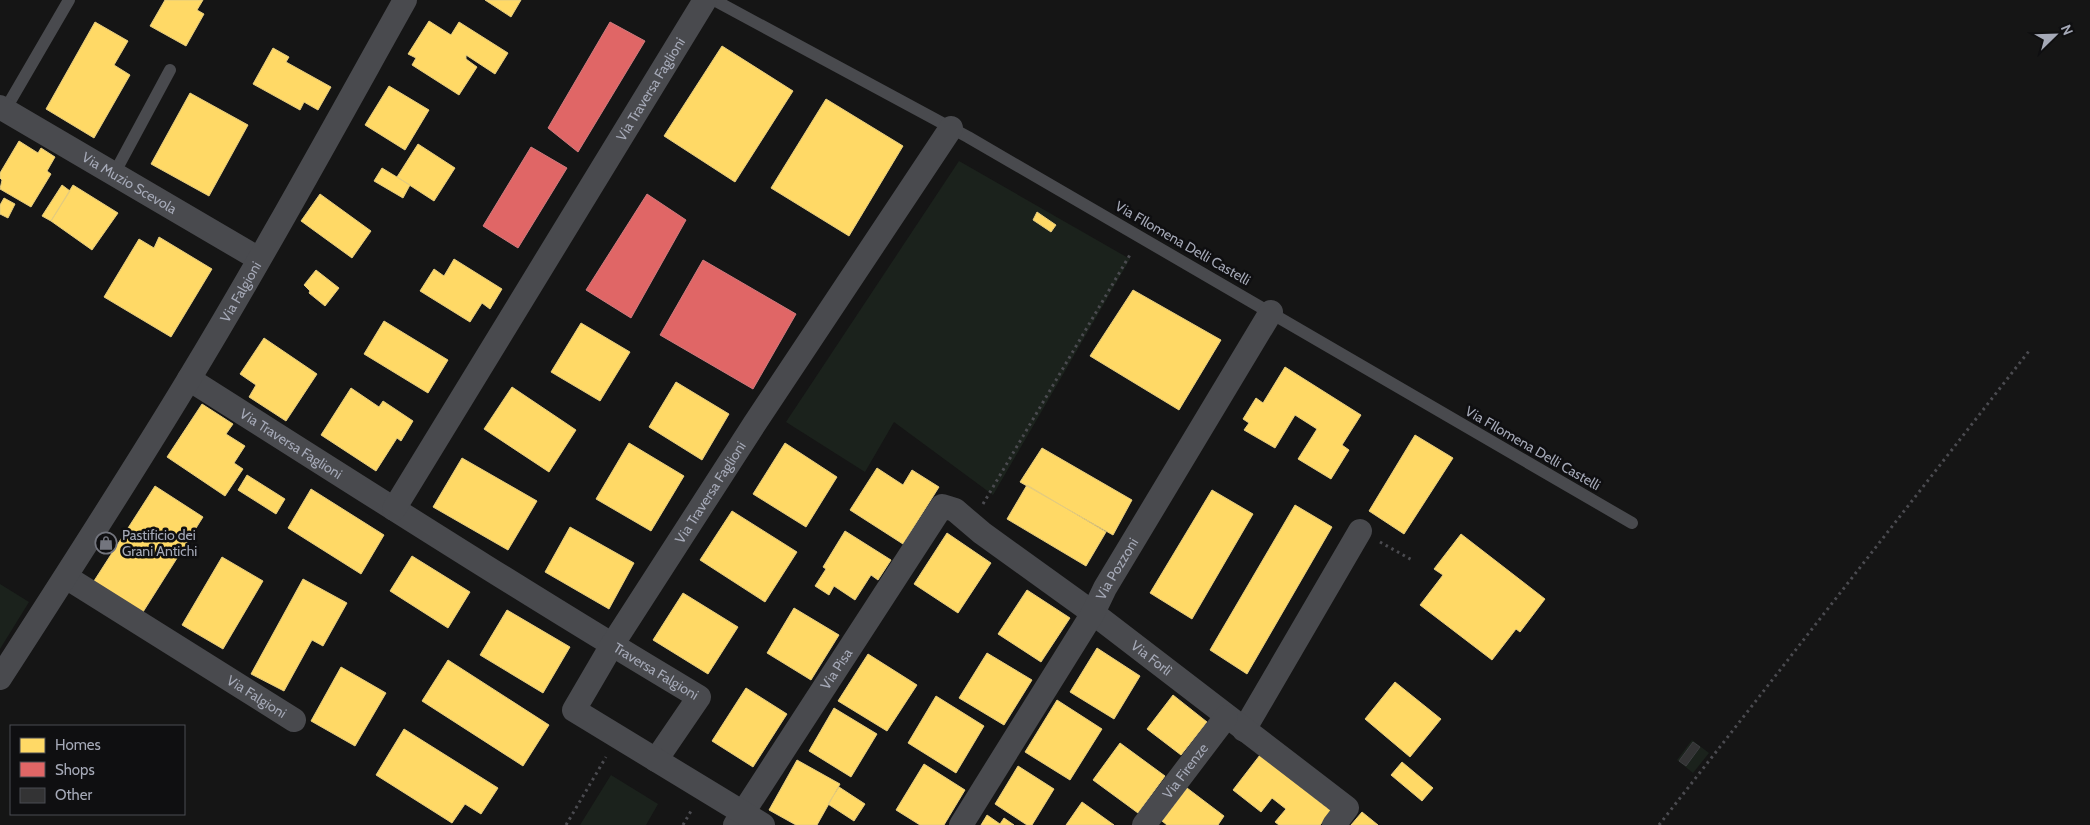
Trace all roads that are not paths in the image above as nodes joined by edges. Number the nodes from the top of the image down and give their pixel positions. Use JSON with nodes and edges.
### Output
{"nodes":[{"id":1,"x":69,"y":0,"type":"edge"},
{"id":2,"x":405,"y":0,"type":"edge"},
{"id":3,"x":705,"y":0,"type":"edge"},
{"id":4,"x":714,"y":0,"type":"edge"},
{"id":5,"x":170,"y":70,"type":"dead end"},
{"id":6,"x":3,"y":109,"type":"edge"},
{"id":7,"x":951,"y":128,"type":"junction"},
{"id":8,"x":114,"y":174,"type":"junction"},
{"id":9,"x":259,"y":259,"type":"junction"},
{"id":10,"x":1271,"y":312,"type":"junction"},
{"id":11,"x":189,"y":378,"type":"junction"},
{"id":12,"x":394,"y":510,"type":"junction"},
{"id":13,"x":938,"y":512,"type":"joint"},
{"id":14,"x":1632,"y":522,"type":"dead end"},
{"id":15,"x":1360,"y":531,"type":"road end"},
{"id":16,"x":66,"y":577,"type":"junction"},
{"id":17,"x":1093,"y":613,"type":"junction"},
{"id":18,"x":612,"y":645,"type":"junction"},
{"id":19,"x":0,"y":678,"type":"edge"},
{"id":20,"x":294,"y":720,"type":"dead end"},
{"id":21,"x":1235,"y":723,"type":"junction"},
{"id":22,"x":656,"y":760,"type":"junction"},
{"id":23,"x":738,"y":819,"type":"edge"},
{"id":24,"x":763,"y":825,"type":"edge"},
{"id":25,"x":961,"y":825,"type":"edge"},
{"id":26,"x":1144,"y":825,"type":"edge"},
{"id":27,"x":1334,"y":825,"type":"edge"}],
"edges":[{"from":1,"to":6,"type":"lane"},
{"from":2,"to":9,"type":"street","name":"Via Falgioni"},
{"from":3,"to":12,"type":"street","name":"Via Traversa Faglioni"},
{"from":4,"to":7,"type":"lane","name":"Via FIlomena Delli Castelli"},
{"from":5,"to":8,"type":"lane"},
{"from":6,"to":8,"type":"street","name":"Via Muzio Scevola"},
{"from":7,"to":10,"type":"lane","name":"Via FIlomena Delli Castelli"},
{"from":7,"to":18,"type":"street","name":"Via Traversa Faglioni"},
{"from":8,"to":9,"type":"street","name":"Via Muzio Scevola"},
{"from":9,"to":11,"type":"street","name":"Via Falgioni"},
{"from":10,"to":14,"type":"lane","name":"Via FIlomena Delli Castelli"},
{"from":10,"to":17,"type":"street","name":"Via Pozzoni"},
{"from":11,"to":12,"type":"street","name":"Via Traversa Faglioni"},
{"from":11,"to":16,"type":"street","name":"Via Falgioni"},
{"from":12,"to":18,"type":"street","name":"Via Traversa Faglioni"},
{"from":13,"to":17,"type":"street","name":"Via Forlì"},
{"from":13,"to":23,"type":"street","name":"Via Pisa"},
{"from":15,"to":21,"type":"street","name":"Via Firenze"},
{"from":16,"to":19,"type":"street","name":"Via Falgioni"},
{"from":16,"to":20,"type":"street","name":"Via Falgioni"},
{"from":17,"to":21,"type":"street","name":"Via Forlì"},
{"from":17,"to":25,"type":"street","name":"Via Pozzoni"},
{"from":18,"to":22,"type":"street","name":"Traversa Falgioni"},
{"from":18,"to":22,"type":"street","name":"Traversa Falgioni"},
{"from":21,"to":26,"type":"street","name":"Via Firenze"},
{"from":21,"to":27,"type":"street","name":"Via Forlì"},
{"from":22,"to":23,"type":"street"},
{"from":23,"to":24,"type":"street"}]}
